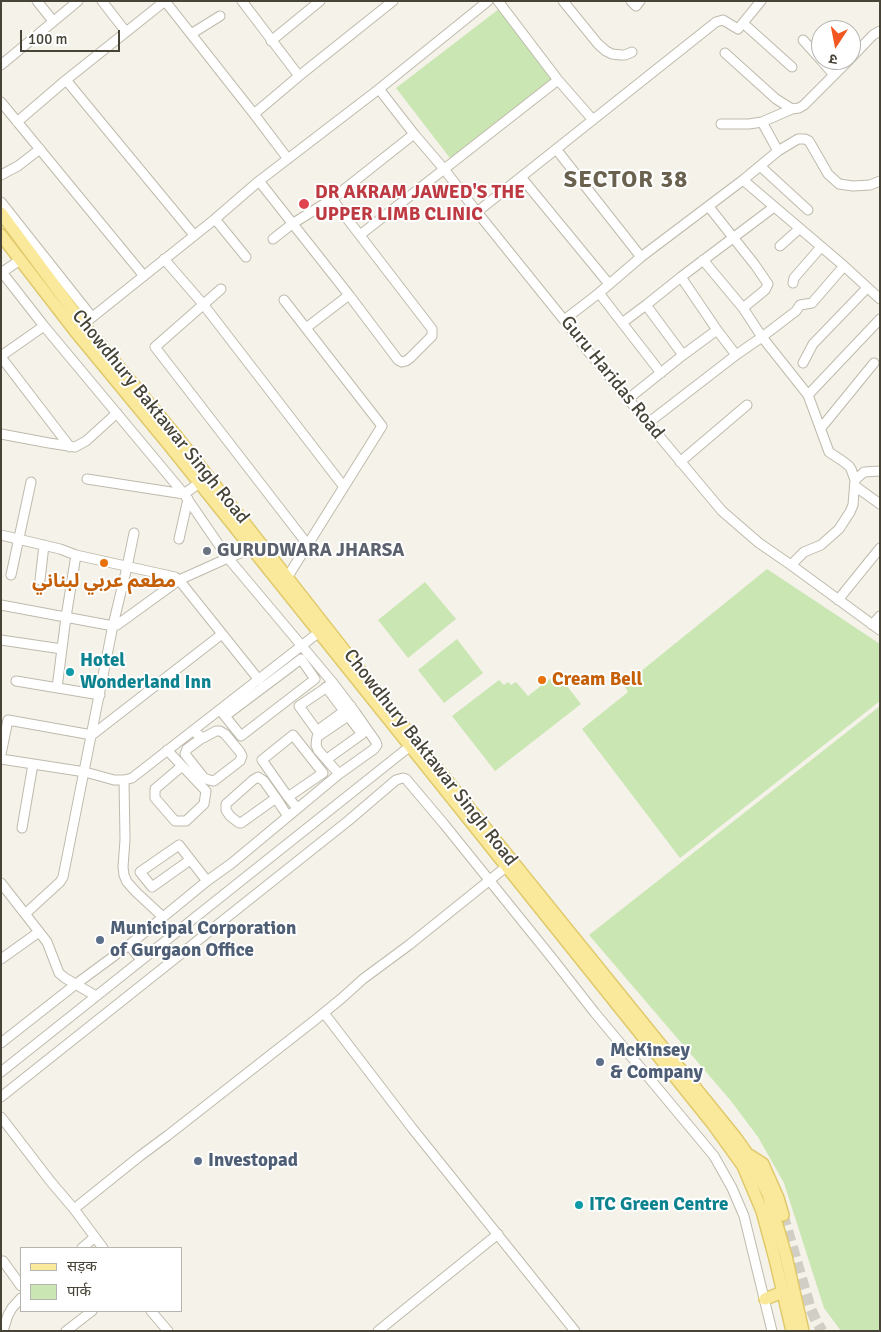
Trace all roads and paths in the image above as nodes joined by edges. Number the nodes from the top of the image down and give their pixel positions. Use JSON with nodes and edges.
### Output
{"nodes":[{"id":1,"x":37,"y":1,"type":"edge"},
{"id":2,"x":78,"y":1,"type":"edge"},
{"id":3,"x":102,"y":1,"type":"edge"},
{"id":4,"x":165,"y":1,"type":"edge"},
{"id":5,"x":242,"y":1,"type":"edge"},
{"id":6,"x":320,"y":1,"type":"edge"},
{"id":7,"x":393,"y":1,"type":"edge"},
{"id":8,"x":488,"y":1,"type":"edge"},
{"id":9,"x":498,"y":1,"type":"edge"},
{"id":10,"x":562,"y":1,"type":"edge"},
{"id":11,"x":631,"y":1,"type":"edge"},
{"id":12,"x":640,"y":1,"type":"edge"},
{"id":13,"x":762,"y":1,"type":"edge"},
{"id":14,"x":220,"y":16,"type":"dead end"},
{"id":15,"x":53,"y":21,"type":"junction"},
{"id":16,"x":743,"y":23,"type":"junction"},
{"id":17,"x":880,"y":31,"type":"edge"},
{"id":18,"x":126,"y":32,"type":"junction"},
{"id":19,"x":191,"y":34,"type":"junction"},
{"id":20,"x":803,"y":40,"type":"dead end"},
{"id":21,"x":271,"y":41,"type":"junction"},
{"id":22,"x":861,"y":48,"type":"edge"},
{"id":23,"x":811,"y":49,"type":"edge"},
{"id":24,"x":632,"y":52,"type":"dead end"},
{"id":25,"x":725,"y":53,"type":"dead end"},
{"id":26,"x":1,"y":65,"type":"edge"},
{"id":27,"x":792,"y":67,"type":"dead end"},
{"id":28,"x":830,"y":70,"type":"edge"},
{"id":29,"x":839,"y":70,"type":"edge"},
{"id":30,"x":834,"y":75,"type":"junction"},
{"id":31,"x":299,"y":76,"type":"junction"},
{"id":32,"x":66,"y":80,"type":"junction"},
{"id":33,"x":558,"y":80,"type":"junction"},
{"id":34,"x":379,"y":90,"type":"junction"},
{"id":35,"x":1,"y":102,"type":"edge"},
{"id":36,"x":792,"y":109,"type":"junction"},
{"id":37,"x":254,"y":114,"type":"junction"},
{"id":38,"x":593,"y":120,"type":"junction"},
{"id":39,"x":17,"y":122,"type":"junction"},
{"id":40,"x":762,"y":122,"type":"junction"},
{"id":41,"x":721,"y":124,"type":"dead end"},
{"id":42,"x":414,"y":134,"type":"junction"},
{"id":43,"x":40,"y":149,"type":"junction"},
{"id":44,"x":556,"y":149,"type":"junction"},
{"id":45,"x":778,"y":150,"type":"junction"},
{"id":46,"x":288,"y":159,"type":"junction"},
{"id":47,"x":760,"y":166,"type":"junction"},
{"id":48,"x":444,"y":170,"type":"junction"},
{"id":49,"x":1,"y":175,"type":"edge"},
{"id":50,"x":521,"y":177,"type":"junction"},
{"id":51,"x":743,"y":180,"type":"junction"},
{"id":52,"x":259,"y":181,"type":"junction"},
{"id":53,"x":880,"y":181,"type":"edge"},
{"id":54,"x":332,"y":199,"type":"junction"},
{"id":55,"x":1,"y":202,"type":"edge"},
{"id":56,"x":708,"y":207,"type":"junction"},
{"id":57,"x":774,"y":207,"type":"junction"},
{"id":58,"x":808,"y":210,"type":"dead end"},
{"id":59,"x":477,"y":212,"type":"junction"},
{"id":60,"x":1,"y":213,"type":"edge"},
{"id":61,"x":214,"y":219,"type":"junction"},
{"id":62,"x":292,"y":224,"type":"junction"},
{"id":63,"x":799,"y":229,"type":"junction"},
{"id":64,"x":1,"y":235,"type":"edge"},
{"id":65,"x":194,"y":235,"type":"junction"},
{"id":66,"x":360,"y":235,"type":"junction"},
{"id":67,"x":733,"y":238,"type":"junction"},
{"id":68,"x":273,"y":239,"type":"dead end"},
{"id":69,"x":780,"y":246,"type":"dead end"},
{"id":70,"x":821,"y":247,"type":"junction"},
{"id":71,"x":246,"y":257,"type":"dead end"},
{"id":72,"x":641,"y":257,"type":"junction"},
{"id":73,"x":164,"y":259,"type":"junction"},
{"id":74,"x":20,"y":260,"type":"junction"},
{"id":75,"x":703,"y":260,"type":"junction"},
{"id":76,"x":844,"y":266,"type":"junction"},
{"id":77,"x":2,"y":272,"type":"edge"},
{"id":78,"x":144,"y":276,"type":"junction"},
{"id":79,"x":680,"y":277,"type":"junction"},
{"id":80,"x":793,"y":283,"type":"dead end"},
{"id":81,"x":609,"y":284,"type":"junction"},
{"id":82,"x":868,"y":288,"type":"junction"},
{"id":83,"x":221,"y":289,"type":"dead end"},
{"id":84,"x":599,"y":293,"type":"junction"},
{"id":85,"x":349,"y":294,"type":"junction"},
{"id":86,"x":880,"y":299,"type":"edge"},
{"id":87,"x":284,"y":300,"type":"dead end"},
{"id":88,"x":203,"y":304,"type":"junction"},
{"id":89,"x":646,"y":305,"type":"junction"},
{"id":90,"x":743,"y":308,"type":"junction"},
{"id":91,"x":880,"y":319,"type":"edge"},
{"id":92,"x":564,"y":320,"type":"junction"},
{"id":93,"x":622,"y":323,"type":"junction"},
{"id":94,"x":83,"y":324,"type":"junction"},
{"id":95,"x":44,"y":326,"type":"junction"},
{"id":96,"x":306,"y":328,"type":"junction"},
{"id":97,"x":717,"y":330,"type":"junction"},
{"id":98,"x":762,"y":337,"type":"junction"},
{"id":99,"x":683,"y":355,"type":"junction"},
{"id":100,"x":736,"y":355,"type":"junction"},
{"id":101,"x":1,"y":356,"type":"edge"},
{"id":102,"x":803,"y":363,"type":"dead end"},
{"id":103,"x":874,"y":363,"type":"dead end"},
{"id":104,"x":661,"y":373,"type":"junction"},
{"id":105,"x":808,"y":395,"type":"junction"},
{"id":106,"x":628,"y":398,"type":"junction"},
{"id":107,"x":747,"y":405,"type":"dead end"},
{"id":108,"x":117,"y":413,"type":"junction"},
{"id":109,"x":648,"y":423,"type":"junction"},
{"id":110,"x":821,"y":428,"type":"junction"},
{"id":111,"x":1,"y":434,"type":"edge"},
{"id":112,"x":70,"y":447,"type":"junction"},
{"id":113,"x":680,"y":462,"type":"junction"},
{"id":114,"x":880,"y":471,"type":"edge"},
{"id":115,"x":87,"y":479,"type":"dead end"},
{"id":116,"x":30,"y":482,"type":"dead end"},
{"id":117,"x":199,"y":483,"type":"junction"},
{"id":118,"x":855,"y":483,"type":"junction"},
{"id":119,"x":344,"y":487,"type":"junction"},
{"id":120,"x":186,"y":496,"type":"junction"},
{"id":121,"x":880,"y":504,"type":"edge"},
{"id":122,"x":134,"y":533,"type":"dead end"},
{"id":123,"x":1,"y":535,"type":"edge"},
{"id":124,"x":179,"y":538,"type":"dead end"},
{"id":125,"x":18,"y":539,"type":"junction"},
{"id":126,"x":44,"y":545,"type":"junction"},
{"id":127,"x":308,"y":545,"type":"junction"},
{"id":128,"x":880,"y":548,"type":"edge"},
{"id":129,"x":251,"y":549,"type":"junction"},
{"id":130,"x":76,"y":555,"type":"junction"},
{"id":131,"x":228,"y":558,"type":"junction"},
{"id":132,"x":791,"y":564,"type":"junction"},
{"id":133,"x":127,"y":567,"type":"junction"},
{"id":134,"x":12,"y":575,"type":"dead end"},
{"id":135,"x":40,"y":580,"type":"dead end"},
{"id":136,"x":179,"y":580,"type":"junction"},
{"id":137,"x":284,"y":582,"type":"junction"},
{"id":138,"x":838,"y":600,"type":"junction"},
{"id":139,"x":1,"y":605,"type":"edge"},
{"id":140,"x":880,"y":616,"type":"edge"},
{"id":141,"x":66,"y":617,"type":"junction"},
{"id":142,"x":113,"y":625,"type":"junction"},
{"id":143,"x":876,"y":628,"type":"edge"},
{"id":144,"x":318,"y":633,"type":"junction"},
{"id":145,"x":222,"y":634,"type":"junction"},
{"id":146,"x":1,"y":640,"type":"edge"},
{"id":147,"x":302,"y":646,"type":"junction"},
{"id":148,"x":62,"y":649,"type":"junction"},
{"id":149,"x":259,"y":680,"type":"junction"},
{"id":150,"x":16,"y":681,"type":"dead end"},
{"id":151,"x":329,"y":685,"type":"junction"},
{"id":152,"x":57,"y":688,"type":"junction"},
{"id":153,"x":100,"y":695,"type":"junction"},
{"id":154,"x":349,"y":711,"type":"junction"},
{"id":155,"x":223,"y":713,"type":"junction"},
{"id":156,"x":194,"y":731,"type":"junction"},
{"id":157,"x":92,"y":735,"type":"junction"},
{"id":158,"x":202,"y":738,"type":"junction"},
{"id":159,"x":409,"y":747,"type":"junction"},
{"id":160,"x":167,"y":750,"type":"junction"},
{"id":161,"x":1,"y":754,"type":"edge"},
{"id":162,"x":1,"y":759,"type":"edge"},
{"id":163,"x":327,"y":759,"type":"junction"},
{"id":164,"x":33,"y":764,"type":"junction"},
{"id":165,"x":182,"y":766,"type":"junction"},
{"id":166,"x":85,"y":772,"type":"junction"},
{"id":167,"x":339,"y":774,"type":"junction"},
{"id":168,"x":124,"y":780,"type":"junction"},
{"id":169,"x":288,"y":797,"type":"junction"},
{"id":170,"x":276,"y":798,"type":"junction"},
{"id":171,"x":297,"y":808,"type":"junction"},
{"id":172,"x":288,"y":816,"type":"junction"},
{"id":173,"x":22,"y":828,"type":"dead end"},
{"id":174,"x":190,"y":860,"type":"junction"},
{"id":175,"x":506,"y":867,"type":"junction"},
{"id":176,"x":489,"y":880,"type":"junction"},
{"id":177,"x":207,"y":881,"type":"junction"},
{"id":178,"x":1,"y":883,"type":"edge"},
{"id":179,"x":25,"y":914,"type":"junction"},
{"id":180,"x":163,"y":917,"type":"junction"},
{"id":181,"x":39,"y":932,"type":"junction"},
{"id":182,"x":129,"y":945,"type":"junction"},
{"id":183,"x":1,"y":960,"type":"edge"},
{"id":184,"x":141,"y":960,"type":"junction"},
{"id":185,"x":76,"y":984,"type":"junction"},
{"id":186,"x":96,"y":996,"type":"junction"},
{"id":187,"x":324,"y":1013,"type":"junction"},
{"id":188,"x":1,"y":1043,"type":"edge"},
{"id":189,"x":1,"y":1072,"type":"edge"},
{"id":190,"x":1,"y":1097,"type":"edge"},
{"id":191,"x":1,"y":1117,"type":"edge"},
{"id":192,"x":746,"y":1152,"type":"junction"},
{"id":193,"x":74,"y":1209,"type":"junction"},
{"id":194,"x":783,"y":1215,"type":"tunnel mouth"},
{"id":195,"x":498,"y":1234,"type":"junction"},
{"id":196,"x":95,"y":1238,"type":"junction"},
{"id":197,"x":83,"y":1247,"type":"edge"},
{"id":198,"x":103,"y":1247,"type":"edge"},
{"id":199,"x":3,"y":1261,"type":"dead end"},
{"id":200,"x":20,"y":1285,"type":"edge"},
{"id":201,"x":783,"y":1292,"type":"junction"},
{"id":202,"x":20,"y":1299,"type":"edge"},
{"id":203,"x":765,"y":1299,"type":"junction"},
{"id":204,"x":91,"y":1312,"type":"edge"},
{"id":205,"x":152,"y":1312,"type":"edge"},
{"id":206,"x":3,"y":1331,"type":"edge"},
{"id":207,"x":66,"y":1331,"type":"edge"},
{"id":208,"x":168,"y":1331,"type":"edge"},
{"id":209,"x":378,"y":1331,"type":"edge"},
{"id":210,"x":575,"y":1331,"type":"edge"},
{"id":211,"x":772,"y":1331,"type":"edge"},
{"id":212,"x":792,"y":1331,"type":"edge"},
{"id":213,"x":803,"y":1331,"type":"edge"}],
"edges":[{"from":1,"to":15,"type":"street"},
{"from":2,"to":15,"type":"street"},
{"from":3,"to":18,"type":"street"},
{"from":4,"to":18,"type":"street"},
{"from":4,"to":19,"type":"street"},
{"from":5,"to":21,"type":"street"},
{"from":6,"to":21,"type":"street"},
{"from":7,"to":31,"type":"street"},
{"from":8,"to":34,"type":"street"},
{"from":9,"to":33,"type":"street"},
{"from":10,"to":24,"type":"street"},
{"from":11,"to":12,"type":"street"},
{"from":13,"to":16,"type":"street"},
{"from":14,"to":19,"type":"street"},
{"from":15,"to":26,"type":"street"},
{"from":16,"to":27,"type":"street"},
{"from":16,"to":38,"type":"street"},
{"from":17,"to":22,"type":"street"},
{"from":18,"to":32,"type":"street"},
{"from":19,"to":37,"type":"street"},
{"from":20,"to":23,"type":"street"},
{"from":21,"to":31,"type":"street"},
{"from":25,"to":36,"type":"street"},
{"from":28,"to":30,"type":"street"},
{"from":29,"to":30,"type":"street"},
{"from":30,"to":36,"type":"street"},
{"from":31,"to":37,"type":"street"},
{"from":32,"to":39,"type":"street"},
{"from":32,"to":65,"type":"street"},
{"from":33,"to":38,"type":"street"},
{"from":33,"to":48,"type":"street"},
{"from":34,"to":42,"type":"street","name":"Guru Haridas Road"},
{"from":34,"to":46,"type":"street"},
{"from":35,"to":39,"type":"street"},
{"from":36,"to":40,"type":"street"},
{"from":37,"to":46,"type":"street"},
{"from":38,"to":44,"type":"street"},
{"from":39,"to":43,"type":"street"},
{"from":40,"to":41,"type":"street"},
{"from":40,"to":45,"type":"street"},
{"from":42,"to":48,"type":"street","name":"Guru Haridas Road"},
{"from":42,"to":54,"type":"street"},
{"from":43,"to":49,"type":"street"},
{"from":43,"to":78,"type":"street"},
{"from":44,"to":50,"type":"street"},
{"from":44,"to":72,"type":"street"},
{"from":45,"to":47,"type":"street"},
{"from":45,"to":53,"type":"street"},
{"from":46,"to":52,"type":"street"},
{"from":47,"to":51,"type":"street"},
{"from":47,"to":58,"type":"street"},
{"from":48,"to":59,"type":"street","name":"Guru Haridas Road"},
{"from":48,"to":66,"type":"street"},
{"from":50,"to":59,"type":"street"},
{"from":50,"to":81,"type":"street"},
{"from":51,"to":56,"type":"street"},
{"from":51,"to":57,"type":"street"},
{"from":52,"to":61,"type":"street"},
{"from":52,"to":62,"type":"street"},
{"from":54,"to":62,"type":"street"},
{"from":54,"to":66,"type":"street"},
{"from":55,"to":94,"type":"street"},
{"from":56,"to":67,"type":"street"},
{"from":56,"to":72,"type":"street"},
{"from":57,"to":63,"type":"street"},
{"from":57,"to":67,"type":"street"},
{"from":59,"to":92,"type":"street","name":"Guru Haridas Road"},
{"from":60,"to":94,"type":"main road","name":"Chowdhury Baktawar Singh Road"},
{"from":61,"to":65,"type":"street"},
{"from":61,"to":71,"type":"street"},
{"from":62,"to":68,"type":"street"},
{"from":62,"to":85,"type":"street"},
{"from":63,"to":69,"type":"street"},
{"from":63,"to":70,"type":"street"},
{"from":64,"to":74,"type":"main road","name":"Chowdhury Baktawar Singh Road"},
{"from":65,"to":73,"type":"street"},
{"from":66,"to":85,"type":"street"},
{"from":67,"to":75,"type":"street"},
{"from":67,"to":90,"type":"street"},
{"from":70,"to":76,"type":"street"},
{"from":70,"to":80,"type":"street"},
{"from":72,"to":81,"type":"street"},
{"from":73,"to":78,"type":"street"},
{"from":73,"to":88,"type":"street"},
{"from":74,"to":77,"type":"street"},
{"from":74,"to":94,"type":"main road","name":"Chowdhury Baktawar Singh Road"},
{"from":75,"to":79,"type":"street"},
{"from":75,"to":90,"type":"street"},
{"from":76,"to":82,"type":"street"},
{"from":76,"to":98,"type":"street"},
{"from":77,"to":95,"type":"street"},
{"from":78,"to":94,"type":"street"},
{"from":79,"to":89,"type":"street"},
{"from":79,"to":97,"type":"street"},
{"from":81,"to":84,"type":"street"},
{"from":82,"to":86,"type":"street"},
{"from":82,"to":102,"type":"street"},
{"from":83,"to":88,"type":"street"},
{"from":84,"to":92,"type":"street"},
{"from":84,"to":93,"type":"street"},
{"from":85,"to":96,"type":"street"},
{"from":87,"to":96,"type":"street"},
{"from":88,"to":119,"type":"street"},
{"from":88,"to":127,"type":"street"},
{"from":89,"to":93,"type":"street"},
{"from":89,"to":99,"type":"street"},
{"from":90,"to":98,"type":"street"},
{"from":91,"to":105,"type":"street"},
{"from":92,"to":106,"type":"street","name":"Guru Haridas Road"},
{"from":93,"to":104,"type":"street"},
{"from":94,"to":117,"type":"main road","name":"Chowdhury Baktawar Singh Road"},
{"from":94,"to":137,"type":"main road","name":"Chowdhury Baktawar Singh Road"},
{"from":95,"to":101,"type":"street"},
{"from":95,"to":108,"type":"street"},
{"from":96,"to":119,"type":"street"},
{"from":97,"to":99,"type":"street"},
{"from":97,"to":100,"type":"street"},
{"from":98,"to":100,"type":"street"},
{"from":98,"to":105,"type":"street"},
{"from":99,"to":104,"type":"street"},
{"from":100,"to":109,"type":"street"},
{"from":101,"to":112,"type":"street"},
{"from":103,"to":110,"type":"street"},
{"from":104,"to":106,"type":"street"},
{"from":105,"to":110,"type":"street"},
{"from":106,"to":109,"type":"street","name":"Guru Haridas Road"},
{"from":107,"to":113,"type":"street"},
{"from":108,"to":112,"type":"street"},
{"from":108,"to":120,"type":"street"},
{"from":109,"to":113,"type":"street","name":"Guru Haridas Road"},
{"from":110,"to":118,"type":"street"},
{"from":111,"to":112,"type":"street"},
{"from":113,"to":132,"type":"street","name":"Guru Haridas Road"},
{"from":114,"to":118,"type":"street"},
{"from":115,"to":120,"type":"street"},
{"from":116,"to":125,"type":"street"},
{"from":117,"to":120,"type":"street"},
{"from":117,"to":129,"type":"main road","name":"Chowdhury Baktawar Singh Road"},
{"from":118,"to":121,"type":"street"},
{"from":118,"to":132,"type":"street"},
{"from":119,"to":127,"type":"street"},
{"from":120,"to":124,"type":"street"},
{"from":120,"to":131,"type":"street"},
{"from":122,"to":133,"type":"street"},
{"from":123,"to":125,"type":"street"},
{"from":125,"to":126,"type":"street"},
{"from":125,"to":134,"type":"street"},
{"from":126,"to":130,"type":"street"},
{"from":126,"to":135,"type":"street"},
{"from":127,"to":137,"type":"street"},
{"from":128,"to":138,"type":"street"},
{"from":129,"to":131,"type":"street"},
{"from":129,"to":137,"type":"main road","name":"Chowdhury Baktawar Singh Road"},
{"from":130,"to":133,"type":"street"},
{"from":130,"to":141,"type":"street"},
{"from":131,"to":136,"type":"street"},
{"from":131,"to":147,"type":"street"},
{"from":132,"to":138,"type":"street","name":"Guru Haridas Road"},
{"from":133,"to":136,"type":"street"},
{"from":133,"to":142,"type":"street"},
{"from":136,"to":142,"type":"street"},
{"from":136,"to":145,"type":"street"},
{"from":137,"to":144,"type":"main road","name":"Chowdhury Baktawar Singh Road"},
{"from":137,"to":192,"type":"main road","name":"Chowdhury Baktawar Singh Road"},
{"from":138,"to":143,"type":"street","name":"Guru Haridas Road"},
{"from":139,"to":141,"type":"street"},
{"from":140,"to":143,"type":"street"},
{"from":141,"to":142,"type":"street"},
{"from":141,"to":148,"type":"street"},
{"from":142,"to":153,"type":"street"},
{"from":144,"to":147,"type":"street"},
{"from":144,"to":159,"type":"main road","name":"Chowdhury Baktawar Singh Road"},
{"from":145,"to":149,"type":"street"},
{"from":145,"to":157,"type":"street"},
{"from":146,"to":148,"type":"street"},
{"from":147,"to":149,"type":"street"},
{"from":147,"to":151,"type":"street"},
{"from":148,"to":152,"type":"street"},
{"from":149,"to":155,"type":"street"},
{"from":150,"to":152,"type":"street"},
{"from":151,"to":154,"type":"street"},
{"from":151,"to":154,"type":"street"},
{"from":152,"to":153,"type":"street"},
{"from":153,"to":157,"type":"street"},
{"from":154,"to":163,"type":"street"},
{"from":154,"to":163,"type":"street"},
{"from":154,"to":167,"type":"street"},
{"from":155,"to":155,"type":"street"},
{"from":155,"to":156,"type":"street"},
{"from":156,"to":158,"type":"street"},
{"from":156,"to":160,"type":"street"},
{"from":157,"to":161,"type":"street"},
{"from":157,"to":166,"type":"street"},
{"from":158,"to":158,"type":"street"},
{"from":159,"to":175,"type":"main road","name":"Chowdhury Baktawar Singh Road"},
{"from":159,"to":184,"type":"street"},
{"from":160,"to":165,"type":"street"},
{"from":160,"to":168,"type":"street"},
{"from":162,"to":164,"type":"street"},
{"from":163,"to":167,"type":"street"},
{"from":164,"to":166,"type":"street"},
{"from":164,"to":173,"type":"street"},
{"from":165,"to":165,"type":"street"},
{"from":166,"to":168,"type":"street"},
{"from":166,"to":179,"type":"street"},
{"from":167,"to":171,"type":"street"},
{"from":168,"to":180,"type":"street"},
{"from":169,"to":169,"type":"street"},
{"from":169,"to":171,"type":"street"},
{"from":170,"to":170,"type":"street"},
{"from":170,"to":172,"type":"street"},
{"from":171,"to":172,"type":"street"},
{"from":172,"to":177,"type":"street"},
{"from":174,"to":174,"type":"street"},
{"from":174,"to":177,"type":"street"},
{"from":175,"to":176,"type":"street"},
{"from":175,"to":201,"type":"main road","name":"Chowdhury Baktawar Singh Road"},
{"from":176,"to":187,"type":"street"},
{"from":176,"to":190,"type":"street"},
{"from":176,"to":203,"type":"street"},
{"from":177,"to":180,"type":"street"},
{"from":178,"to":179,"type":"street"},
{"from":179,"to":181,"type":"street"},
{"from":180,"to":182,"type":"street"},
{"from":181,"to":183,"type":"street"},
{"from":181,"to":185,"type":"street"},
{"from":182,"to":184,"type":"street"},
{"from":182,"to":185,"type":"street"},
{"from":184,"to":186,"type":"street"},
{"from":185,"to":186,"type":"street"},
{"from":185,"to":188,"type":"street"},
{"from":186,"to":189,"type":"street"},
{"from":187,"to":193,"type":"street"},
{"from":187,"to":195,"type":"street"},
{"from":191,"to":193,"type":"street"},
{"from":192,"to":194,"type":"main road"},
{"from":192,"to":213,"type":"main road","name":"Chowdhury Baktawar Singh Road"},
{"from":193,"to":196,"type":"street"},
{"from":195,"to":209,"type":"street"},
{"from":195,"to":210,"type":"street"},
{"from":196,"to":197,"type":"street"},
{"from":196,"to":198,"type":"street"},
{"from":199,"to":200,"type":"street"},
{"from":201,"to":203,"type":"main road"},
{"from":201,"to":212,"type":"main road","name":"Chowdhury Baktawar Singh Road"},
{"from":202,"to":206,"type":"street"},
{"from":203,"to":211,"type":"street"},
{"from":204,"to":207,"type":"street"},
{"from":205,"to":208,"type":"street"}]}
